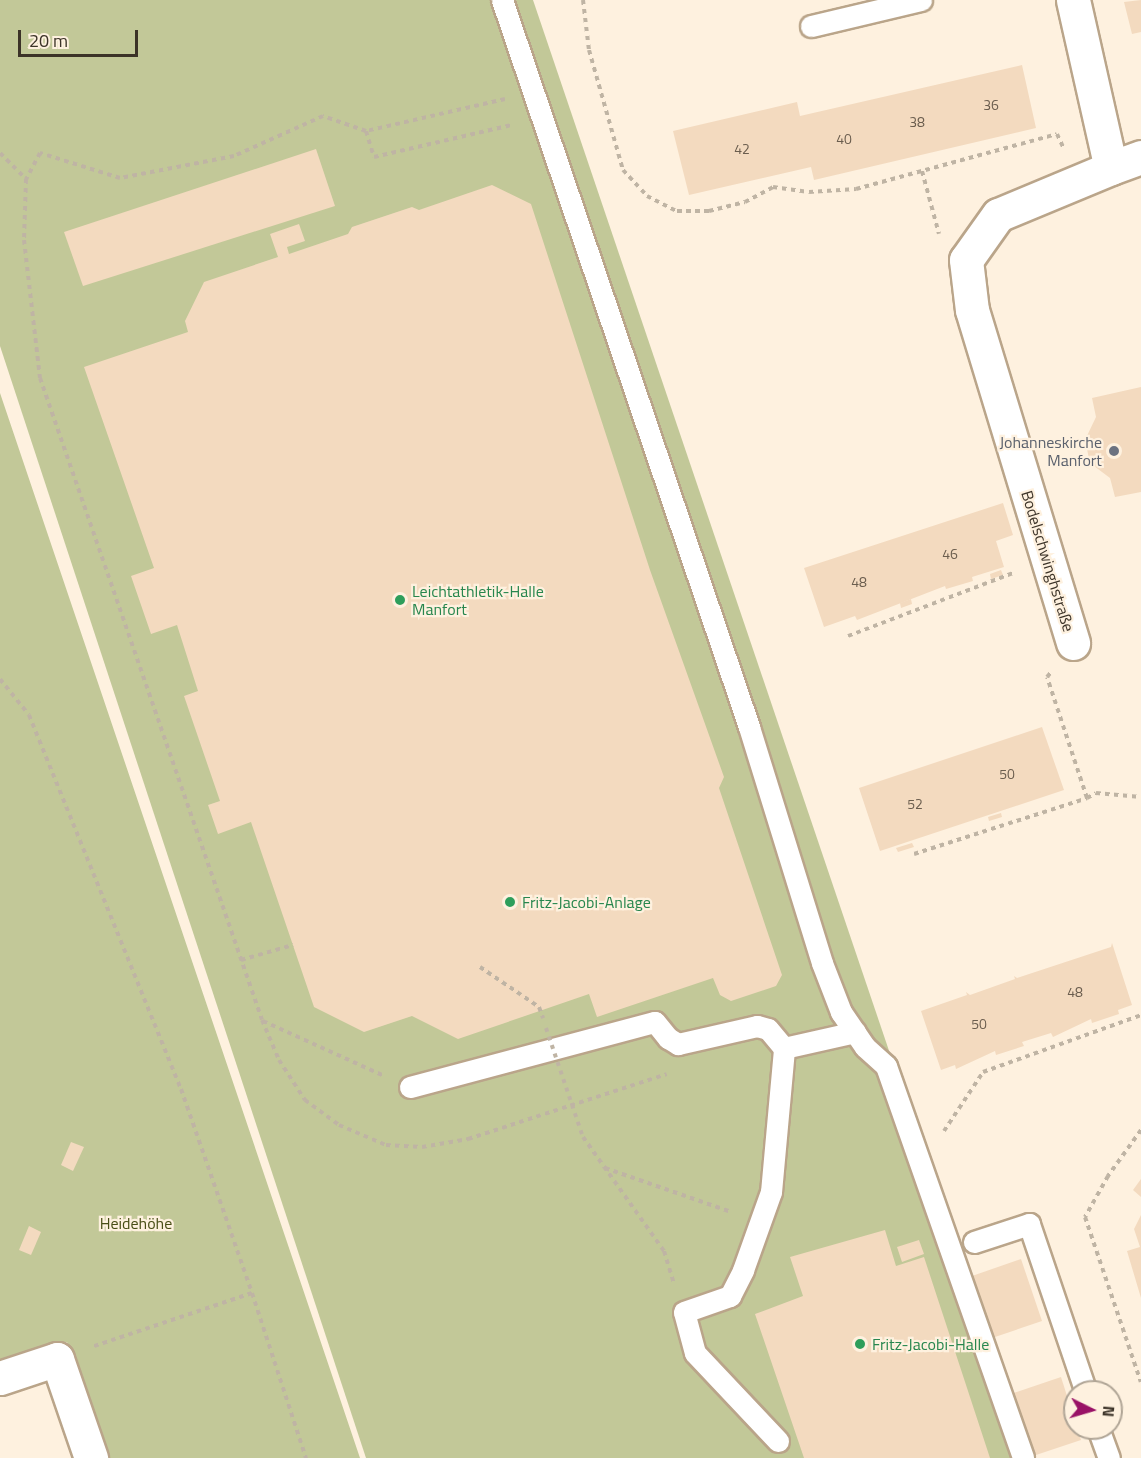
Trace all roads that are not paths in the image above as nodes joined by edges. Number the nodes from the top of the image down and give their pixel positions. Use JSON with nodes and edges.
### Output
{"nodes":[{"id":1,"x":502,"y":0,"type":"edge"},
{"id":2,"x":921,"y":0,"type":"edge"},
{"id":3,"x":1073,"y":0,"type":"edge"},
{"id":4,"x":811,"y":26,"type":"dead end"},
{"id":5,"x":1141,"y":157,"type":"edge"},
{"id":6,"x":1111,"y":168,"type":"junction"},
{"id":7,"x":1073,"y":643,"type":"road end"},
{"id":8,"x":855,"y":1032,"type":"junction"},
{"id":9,"x":784,"y":1048,"type":"junction"},
{"id":10,"x":410,"y":1087,"type":"road end"},
{"id":11,"x":974,"y":1242,"type":"dead end"},
{"id":12,"x":0,"y":1378,"type":"edge"},
{"id":13,"x":1082,"y":1380,"type":"edge"},
{"id":14,"x":778,"y":1440,"type":"dead end"},
{"id":15,"x":1102,"y":1440,"type":"edge"},
{"id":16,"x":91,"y":1458,"type":"edge"},
{"id":17,"x":1023,"y":1458,"type":"edge"},
{"id":18,"x":1109,"y":1458,"type":"edge"}],
"edges":[{"from":1,"to":8,"type":"lane"},
{"from":2,"to":4,"type":"lane"},
{"from":3,"to":6,"type":"street"},
{"from":5,"to":6,"type":"street"},
{"from":6,"to":7,"type":"street","name":"Bodelschwinghstraße"},
{"from":8,"to":9,"type":"lane"},
{"from":8,"to":17,"type":"lane"},
{"from":9,"to":10,"type":"lane"},
{"from":9,"to":14,"type":"lane"},
{"from":11,"to":13,"type":"lane"},
{"from":12,"to":16,"type":"street"},
{"from":15,"to":18,"type":"lane"}]}
